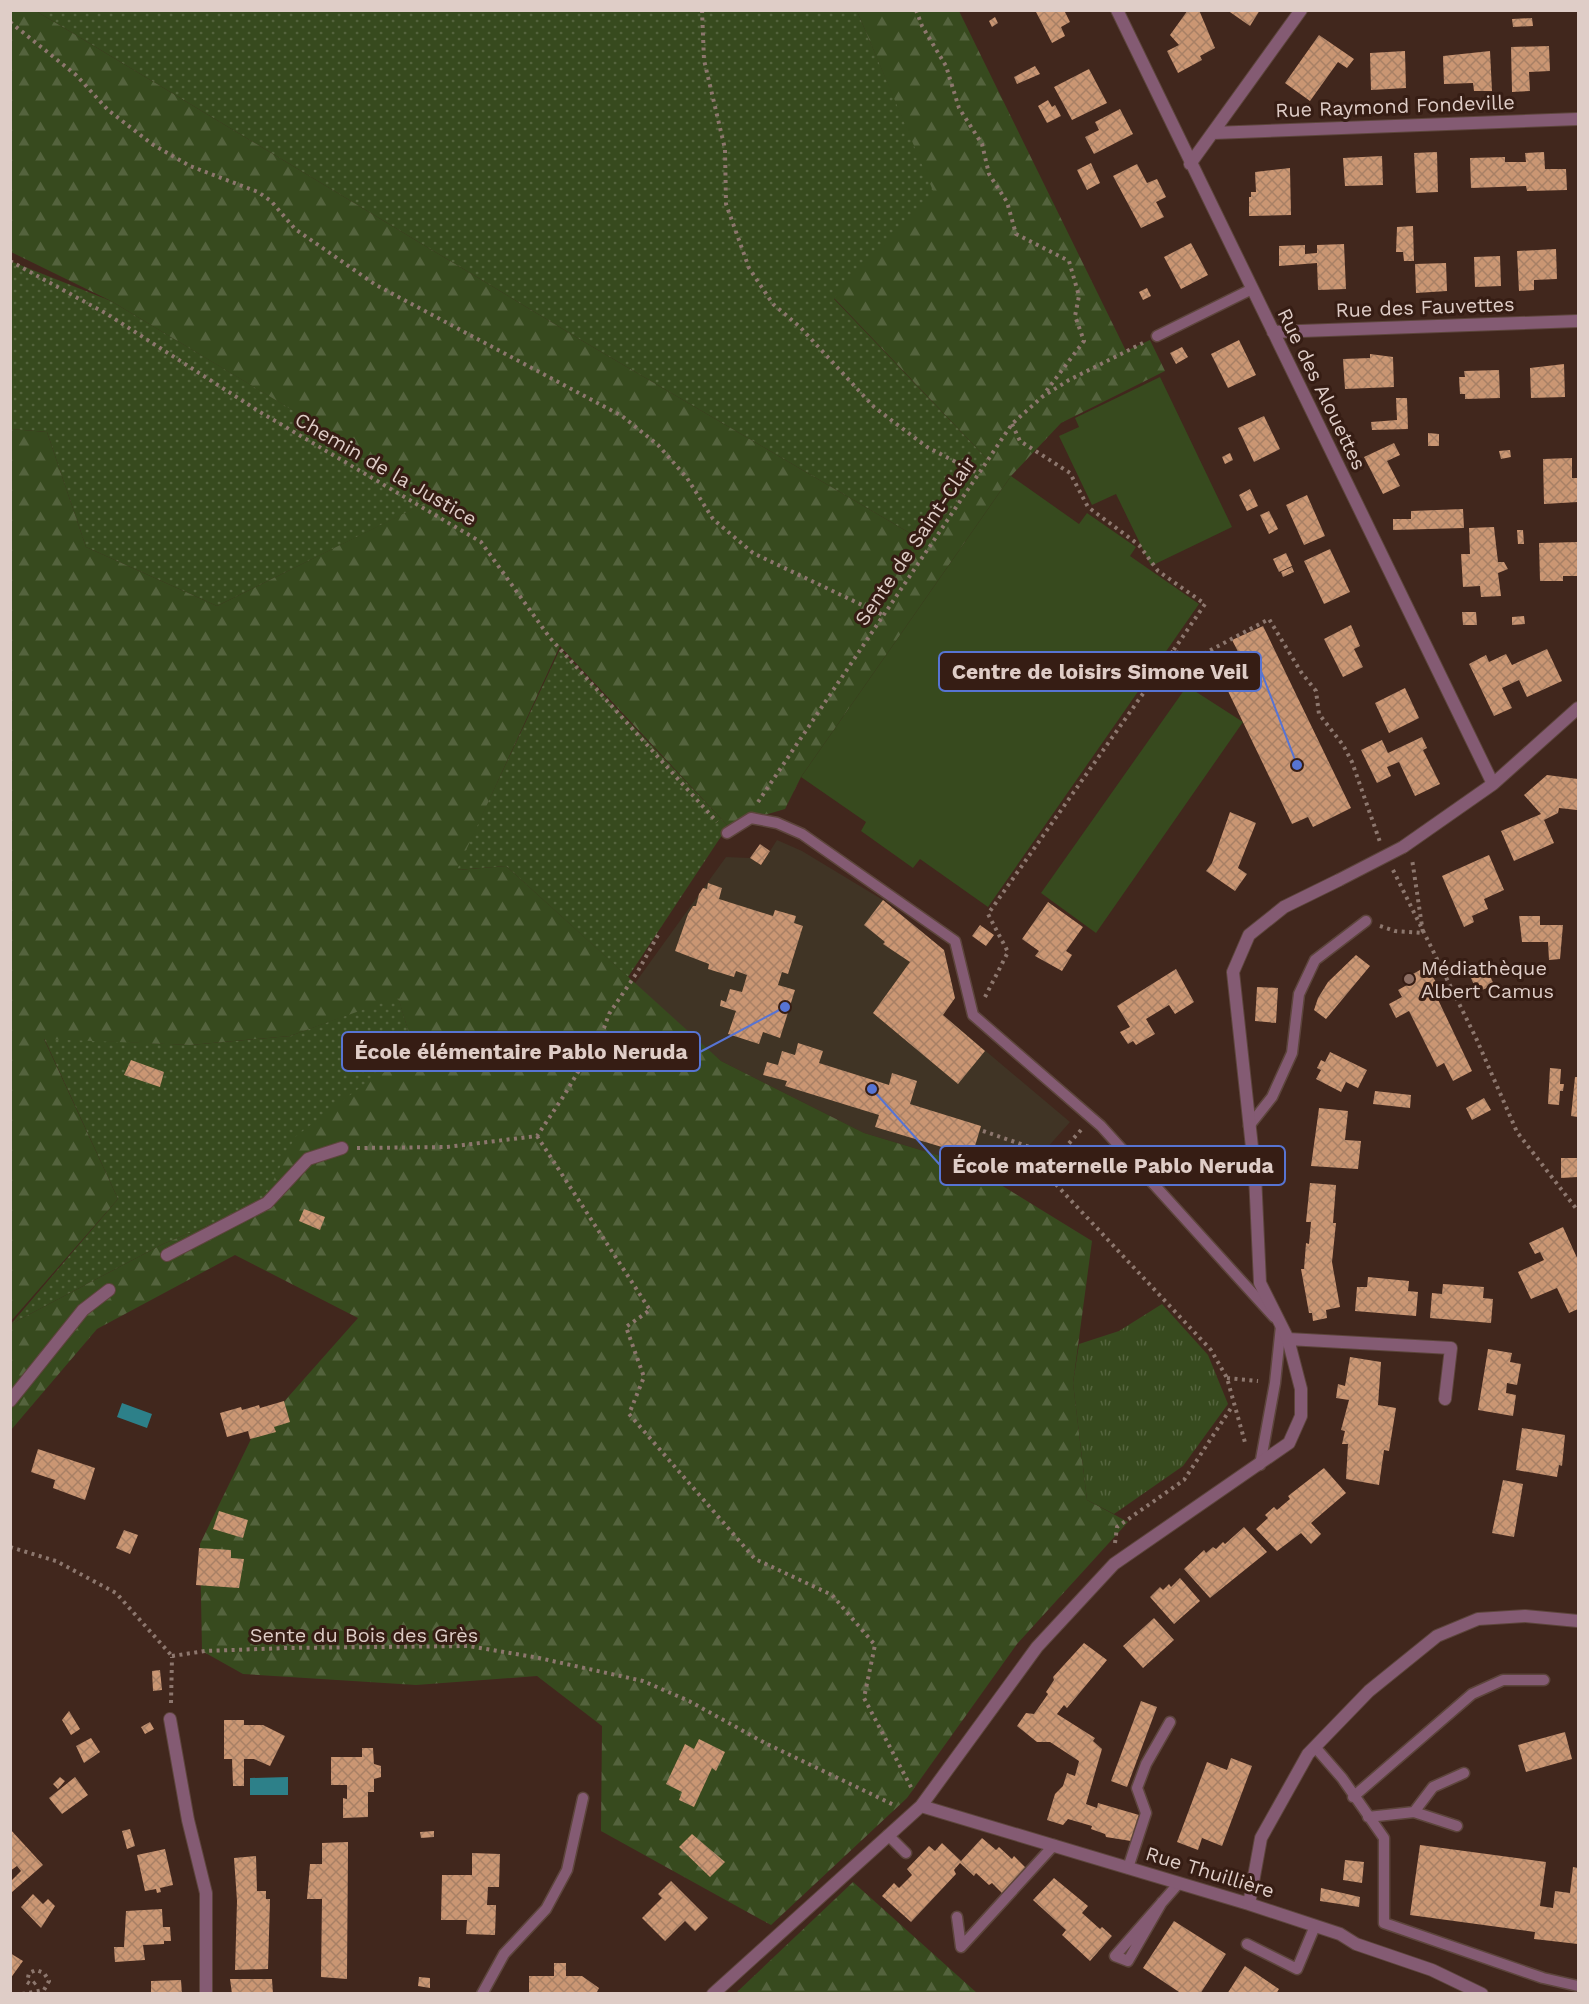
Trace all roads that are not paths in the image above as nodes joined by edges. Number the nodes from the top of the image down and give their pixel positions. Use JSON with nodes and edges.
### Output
{"nodes":[{"id":1,"x":1117,"y":10,"type":"edge"},
{"id":2,"x":1301,"y":10,"type":"edge"},
{"id":3,"x":1578,"y":119,"type":"edge"},
{"id":4,"x":1213,"y":133,"type":"junction"},
{"id":5,"x":1190,"y":164,"type":"junction"},
{"id":6,"x":1252,"y":289,"type":"junction"},
{"id":7,"x":1578,"y":321,"type":"edge"},
{"id":8,"x":1273,"y":332,"type":"junction"},
{"id":9,"x":1157,"y":336,"type":"road end"},
{"id":10,"x":1578,"y":708,"type":"edge"},
{"id":11,"x":1493,"y":784,"type":"junction"},
{"id":12,"x":727,"y":833,"type":"road end"},
{"id":13,"x":1366,"y":921,"type":"road end"},
{"id":14,"x":1249,"y":1126,"type":"junction"},
{"id":15,"x":342,"y":1148,"type":"road end"},
{"id":16,"x":167,"y":1256,"type":"dead end"},
{"id":17,"x":109,"y":1290,"type":"dead end"},
{"id":18,"x":1280,"y":1324,"type":"junction"},
{"id":19,"x":1288,"y":1339,"type":"junction"},
{"id":20,"x":1445,"y":1398,"type":"dead end"},
{"id":21,"x":10,"y":1401,"type":"edge"},
{"id":22,"x":1257,"y":1467,"type":"junction"},
{"id":23,"x":1578,"y":1621,"type":"edge"},
{"id":24,"x":1544,"y":1680,"type":"dead end"},
{"id":25,"x":170,"y":1719,"type":"road end"},
{"id":26,"x":1170,"y":1722,"type":"dead end"},
{"id":27,"x":1315,"y":1747,"type":"junction"},
{"id":28,"x":1464,"y":1773,"type":"dead end"},
{"id":29,"x":1353,"y":1797,"type":"junction"},
{"id":30,"x":583,"y":1798,"type":"dead end"},
{"id":31,"x":921,"y":1806,"type":"junction"},
{"id":32,"x":1414,"y":1812,"type":"junction"},
{"id":33,"x":1368,"y":1818,"type":"junction"},
{"id":34,"x":1457,"y":1827,"type":"dead end"},
{"id":35,"x":888,"y":1835,"type":"junction"},
{"id":36,"x":1054,"y":1845,"type":"junction"},
{"id":37,"x":906,"y":1853,"type":"dead end"},
{"id":38,"x":1128,"y":1868,"type":"junction"},
{"id":39,"x":1179,"y":1883,"type":"junction"},
{"id":40,"x":1162,"y":1902,"type":"junction"},
{"id":41,"x":1249,"y":1904,"type":"junction"},
{"id":42,"x":957,"y":1917,"type":"dead end"},
{"id":43,"x":1315,"y":1926,"type":"junction"},
{"id":44,"x":1247,"y":1944,"type":"dead end"},
{"id":45,"x":1578,"y":1986,"type":"edge"},
{"id":46,"x":206,"y":1994,"type":"edge"},
{"id":47,"x":482,"y":1994,"type":"edge"},
{"id":48,"x":713,"y":1994,"type":"edge"},
{"id":49,"x":1482,"y":1994,"type":"edge"}],
"edges":[{"from":1,"to":5,"type":"street","name":"Rue des Alouettes"},
{"from":2,"to":4,"type":"street"},
{"from":3,"to":4,"type":"street","name":"Rue Raymond Fondeville"},
{"from":4,"to":5,"type":"street"},
{"from":5,"to":6,"type":"street","name":"Rue des Alouettes"},
{"from":6,"to":8,"type":"street","name":"Rue des Alouettes"},
{"from":6,"to":9,"type":"lane"},
{"from":7,"to":8,"type":"street","name":"Rue des Fauvettes"},
{"from":8,"to":11,"type":"street","name":"Rue des Alouettes"},
{"from":10,"to":11,"type":"street"},
{"from":11,"to":14,"type":"street","bridge":true},
{"from":12,"to":18,"type":"lane"},
{"from":13,"to":14,"type":"lane"},
{"from":14,"to":18,"type":"street"},
{"from":15,"to":16,"type":"street"},
{"from":17,"to":21,"type":"street"},
{"from":18,"to":19,"type":"street"},
{"from":18,"to":22,"type":"lane"},
{"from":19,"to":20,"type":"street"},
{"from":19,"to":22,"type":"street"},
{"from":22,"to":31,"type":"street"},
{"from":23,"to":27,"type":"street"},
{"from":24,"to":29,"type":"lane"},
{"from":25,"to":46,"type":"street"},
{"from":26,"to":38,"type":"lane"},
{"from":27,"to":29,"type":"lane"},
{"from":27,"to":41,"type":"street"},
{"from":28,"to":32,"type":"lane"},
{"from":29,"to":33,"type":"lane"},
{"from":30,"to":47,"type":"lane"},
{"from":31,"to":35,"type":"street"},
{"from":31,"to":36,"type":"street","name":"Rue Thuillière"},
{"from":32,"to":33,"type":"lane"},
{"from":32,"to":34,"type":"lane"},
{"from":33,"to":45,"type":"lane"},
{"from":35,"to":37,"type":"lane"},
{"from":35,"to":48,"type":"street"},
{"from":36,"to":38,"type":"street","name":"Rue Thuillière"},
{"from":36,"to":42,"type":"lane"},
{"from":38,"to":39,"type":"street","name":"Rue Thuillière"},
{"from":39,"to":40,"type":"lane"},
{"from":39,"to":41,"type":"street","name":"Rue Thuillière"},
{"from":40,"to":40,"type":"lane"},
{"from":41,"to":43,"type":"street","name":"Rue Thuillière"},
{"from":43,"to":44,"type":"lane"},
{"from":43,"to":49,"type":"street","name":"Rue Thuillière"}]}
